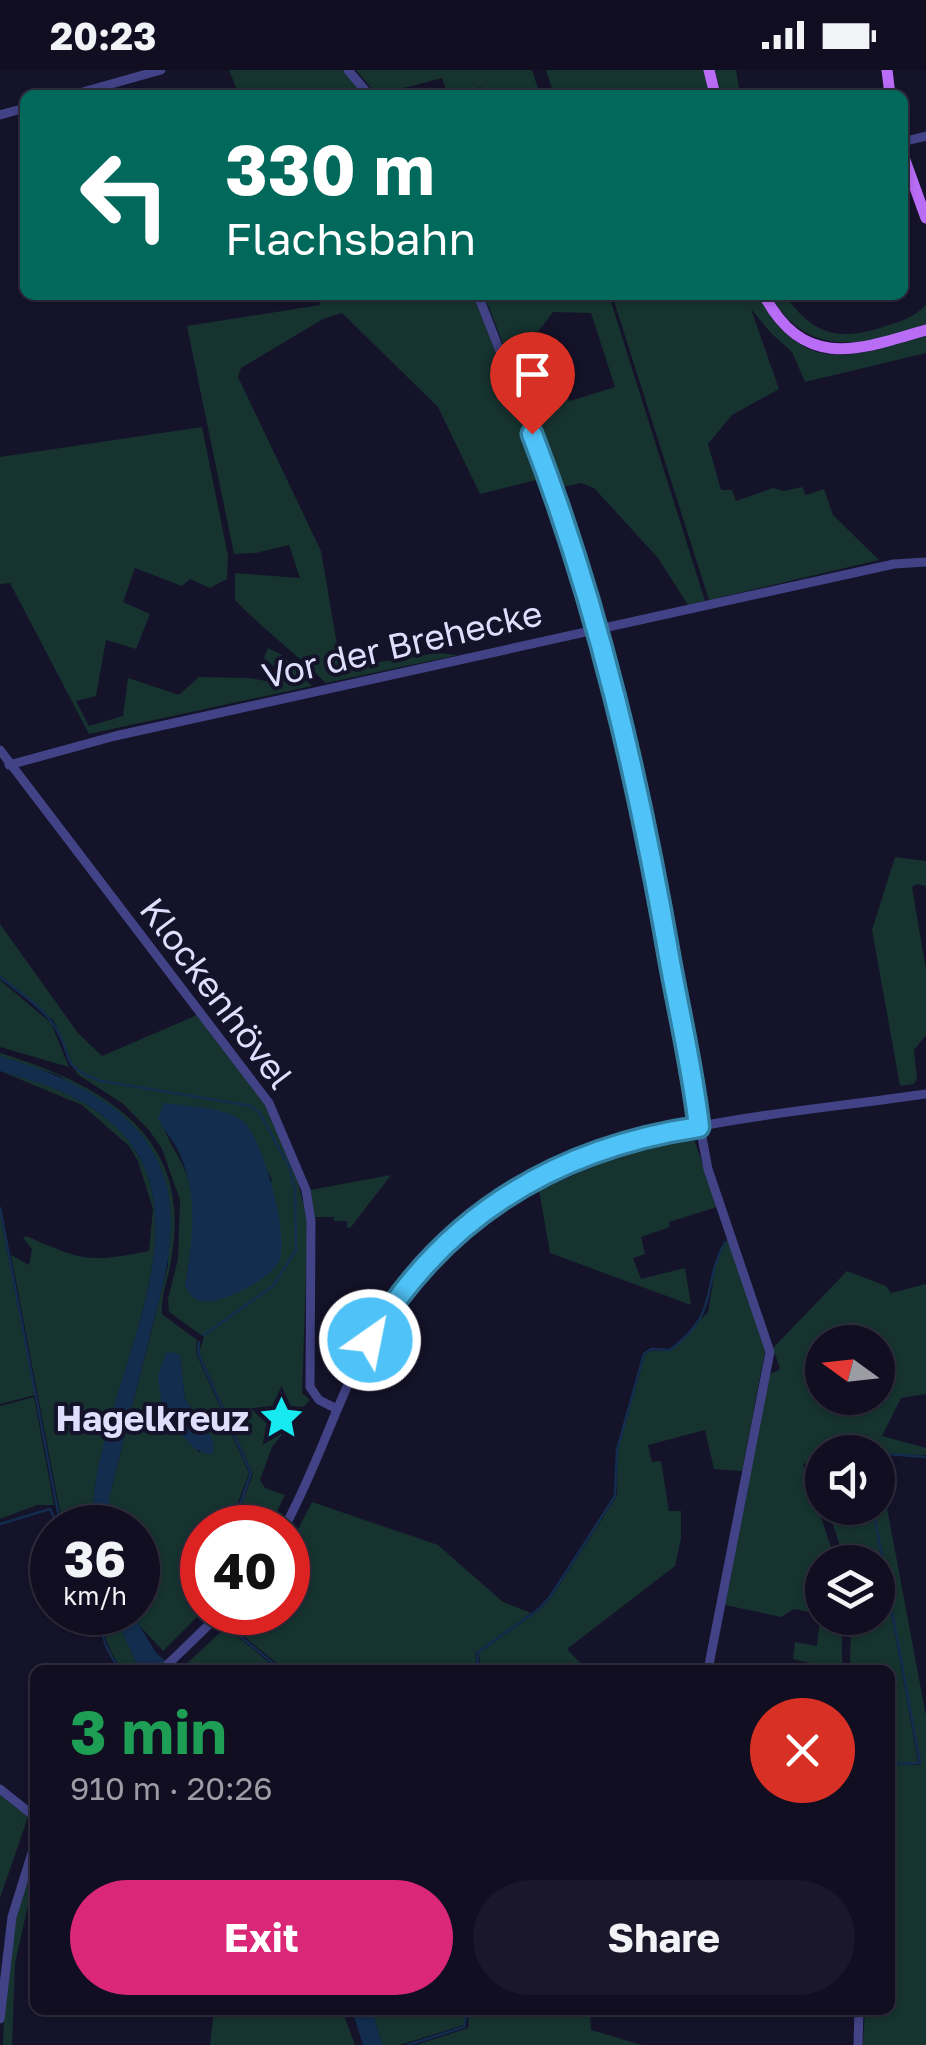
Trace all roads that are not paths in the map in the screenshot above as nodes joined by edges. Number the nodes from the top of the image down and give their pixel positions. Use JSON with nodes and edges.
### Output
{"nodes":[{"id":1,"x":161,"y":70,"type":"edge"},
{"id":2,"x":348,"y":70,"type":"edge"},
{"id":3,"x":90,"y":90,"type":"edge"},
{"id":4,"x":364,"y":90,"type":"edge"},
{"id":5,"x":908,"y":168,"type":"edge"},
{"id":6,"x":926,"y":218,"type":"edge"},
{"id":7,"x":480,"y":300,"type":"edge"},
{"id":8,"x":768,"y":300,"type":"edge"},
{"id":9,"x":926,"y":330,"type":"edge"},
{"id":10,"x":926,"y":562,"type":"edge"},
{"id":11,"x":598,"y":629,"type":"junction"},
{"id":12,"x":0,"y":750,"type":"edge"},
{"id":13,"x":9,"y":765,"type":"junction"},
{"id":14,"x":926,"y":1094,"type":"edge"},
{"id":15,"x":699,"y":1127,"type":"junction"},
{"id":16,"x":336,"y":1408,"type":"junction"},
{"id":17,"x":295,"y":1505,"type":"edge"},
{"id":18,"x":199,"y":1635,"type":"edge"},
{"id":19,"x":168,"y":1665,"type":"edge"},
{"id":20,"x":709,"y":1665,"type":"edge"},
{"id":21,"x":0,"y":1788,"type":"edge"},
{"id":22,"x":30,"y":1813,"type":"edge"},
{"id":23,"x":30,"y":1859,"type":"edge"},
{"id":24,"x":860,"y":2015,"type":"edge"},
{"id":25,"x":0,"y":2019,"type":"edge"},
{"id":26,"x":858,"y":2045,"type":"edge"}],
"edges":[{"from":1,"to":3,"type":"street"},
{"from":2,"to":4,"type":"street"},
{"from":5,"to":6,"type":"main road"},
{"from":7,"to":11,"type":"street"},
{"from":8,"to":9,"type":"main road"},
{"from":10,"to":11,"type":"street","name":"Vor der Brehecke"},
{"from":11,"to":13,"type":"street","name":"Vor der Brehecke"},
{"from":11,"to":15,"type":"street"},
{"from":12,"to":13,"type":"street","name":"Klockenhövel"},
{"from":13,"to":16,"type":"street","name":"Klockenhövel"},
{"from":14,"to":15,"type":"street"},
{"from":15,"to":16,"type":"street"},
{"from":15,"to":20,"type":"street"},
{"from":16,"to":17,"type":"street"},
{"from":18,"to":19,"type":"street"},
{"from":21,"to":22,"type":"street"},
{"from":23,"to":25,"type":"street"},
{"from":24,"to":26,"type":"street"}]}
